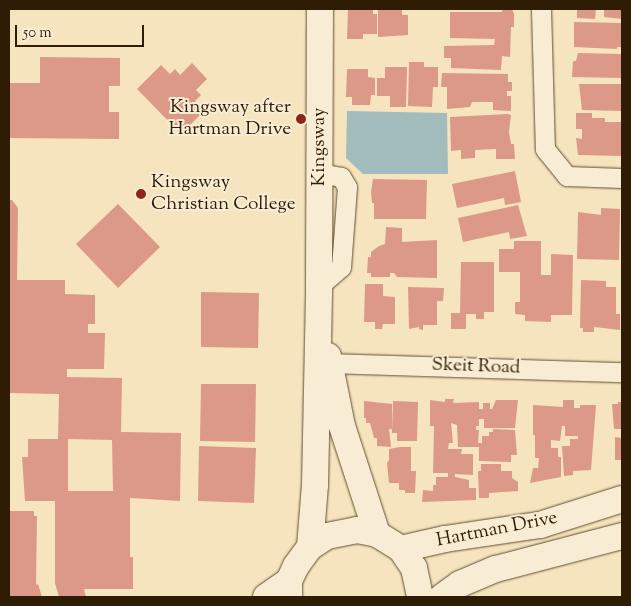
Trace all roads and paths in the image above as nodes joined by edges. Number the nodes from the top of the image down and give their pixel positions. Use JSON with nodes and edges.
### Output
{"nodes":[{"id":1,"x":320,"y":9,"type":"edge"},
{"id":2,"x":541,"y":9,"type":"edge"},
{"id":3,"x":622,"y":178,"type":"edge"},
{"id":4,"x":320,"y":286,"type":"junction"},
{"id":5,"x":329,"y":363,"type":"junction"},
{"id":6,"x":622,"y":372,"type":"edge"},
{"id":7,"x":622,"y":499,"type":"edge"},
{"id":8,"x":377,"y":534,"type":"junction"},
{"id":9,"x":622,"y":536,"type":"edge"},
{"id":10,"x":310,"y":547,"type":"junction"},
{"id":11,"x":401,"y":549,"type":"junction"},
{"id":12,"x":289,"y":589,"type":"edge"},
{"id":13,"x":266,"y":597,"type":"edge"},
{"id":14,"x":420,"y":597,"type":"edge"},
{"id":15,"x":442,"y":597,"type":"edge"}],
"edges":[{"from":1,"to":4,"type":"main road","name":"Kingsway"},
{"from":2,"to":3,"type":"street"},
{"from":4,"to":5,"type":"main road","name":"Kingsway"},
{"from":4,"to":10,"type":"main road","name":"Kingsway"},
{"from":5,"to":6,"type":"street","name":"Skeit Road"},
{"from":5,"to":8,"type":"main road","name":"Kingsway"},
{"from":7,"to":11,"type":"main road","name":"Hartman Drive"},
{"from":8,"to":10,"type":"main road"},
{"from":8,"to":11,"type":"main road"},
{"from":9,"to":15,"type":"main road","name":"Hartman Drive"},
{"from":10,"to":12,"type":"main road"},
{"from":11,"to":14,"type":"main road"},
{"from":12,"to":13,"type":"main road"}]}
